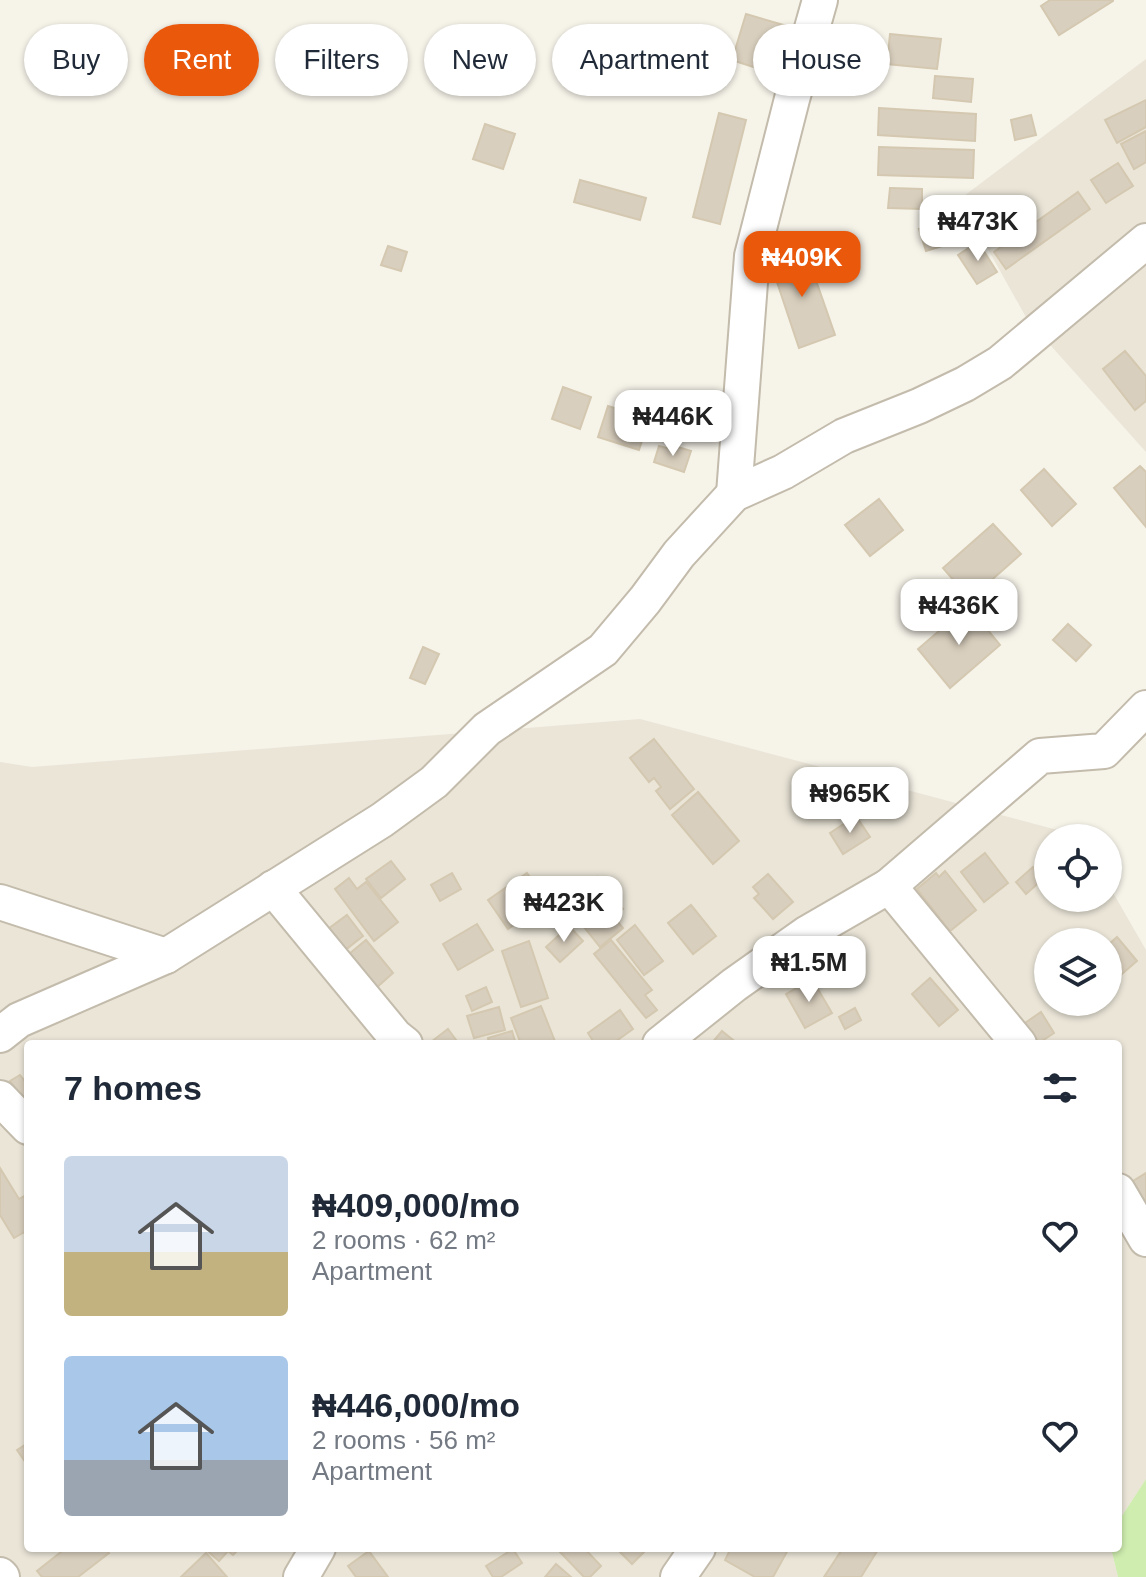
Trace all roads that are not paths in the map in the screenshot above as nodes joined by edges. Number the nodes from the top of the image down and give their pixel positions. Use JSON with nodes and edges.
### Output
{"nodes":[{"id":1,"x":820,"y":0,"type":"edge"},
{"id":2,"x":1146,"y":241,"type":"edge"},
{"id":3,"x":734,"y":494,"type":"junction"},
{"id":4,"x":1146,"y":708,"type":"edge"},
{"id":5,"x":889,"y":886,"type":"junction"},
{"id":6,"x":273,"y":888,"type":"junction"},
{"id":7,"x":0,"y":902,"type":"edge"},
{"id":8,"x":166,"y":956,"type":"junction"},
{"id":9,"x":0,"y":1035,"type":"edge"},
{"id":10,"x":400,"y":1040,"type":"edge"},
{"id":11,"x":665,"y":1040,"type":"edge"},
{"id":12,"x":1016,"y":1040,"type":"edge"},
{"id":13,"x":0,"y":1098,"type":"edge"},
{"id":14,"x":24,"y":1123,"type":"edge"},
{"id":15,"x":1122,"y":1198,"type":"edge"},
{"id":16,"x":1146,"y":1239,"type":"edge"},
{"id":17,"x":316,"y":1552,"type":"edge"},
{"id":18,"x":695,"y":1552,"type":"edge"},
{"id":19,"x":301,"y":1577,"type":"edge"},
{"id":20,"x":678,"y":1577,"type":"edge"}],
"edges":[{"from":1,"to":3,"type":"street"},
{"from":2,"to":3,"type":"street"},
{"from":3,"to":6,"type":"street"},
{"from":4,"to":5,"type":"street"},
{"from":5,"to":11,"type":"street"},
{"from":5,"to":12,"type":"street"},
{"from":6,"to":8,"type":"street"},
{"from":6,"to":10,"type":"street"},
{"from":7,"to":8,"type":"street"},
{"from":8,"to":9,"type":"street"},
{"from":13,"to":14,"type":"street"},
{"from":15,"to":16,"type":"street"},
{"from":17,"to":19,"type":"street"},
{"from":18,"to":20,"type":"street"}]}
